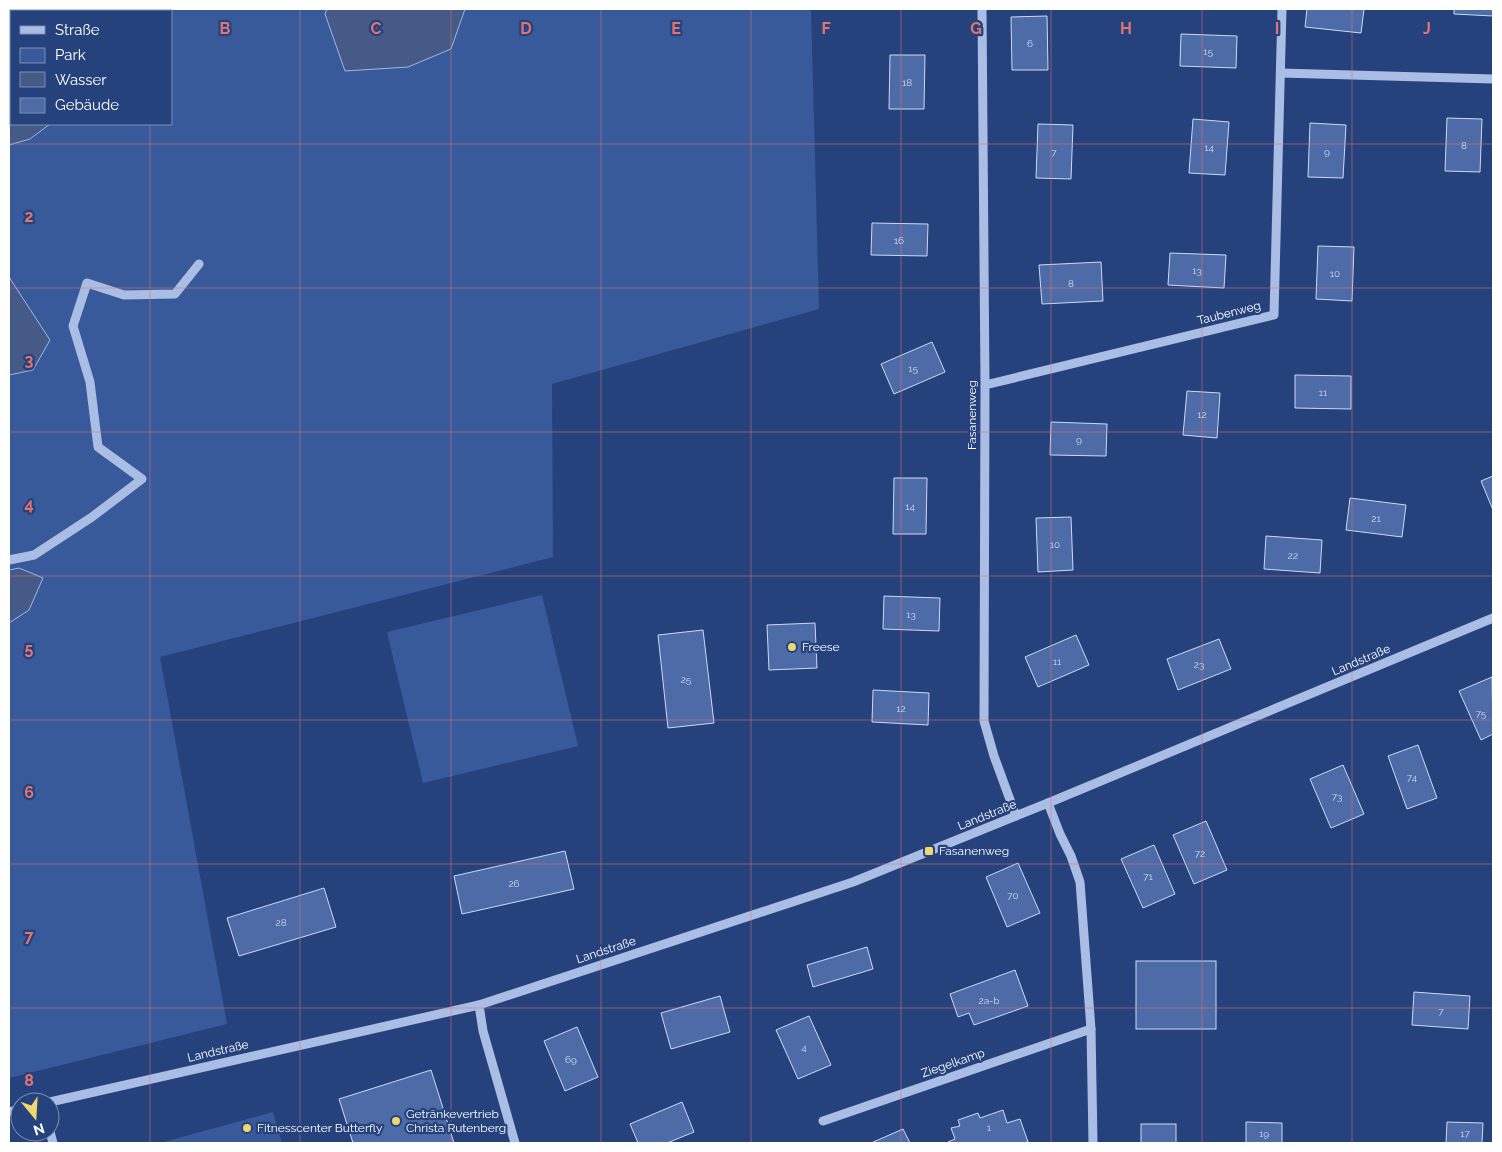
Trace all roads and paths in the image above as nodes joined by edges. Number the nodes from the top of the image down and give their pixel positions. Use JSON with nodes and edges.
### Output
{"nodes":[{"id":1,"x":982,"y":9,"type":"edge"},
{"id":2,"x":1282,"y":9,"type":"edge"},
{"id":3,"x":1280,"y":72,"type":"junction"},
{"id":4,"x":1493,"y":79,"type":"edge"},
{"id":5,"x":199,"y":264,"type":"dead end"},
{"id":6,"x":985,"y":385,"type":"junction"},
{"id":7,"x":9,"y":560,"type":"edge"},
{"id":8,"x":1493,"y":618,"type":"edge"},
{"id":9,"x":1048,"y":803,"type":"junction"},
{"id":10,"x":1016,"y":816,"type":"junction"},
{"id":11,"x":478,"y":1005,"type":"junction"},
{"id":12,"x":1091,"y":1029,"type":"junction"},
{"id":13,"x":60,"y":1100,"type":"edge"},
{"id":14,"x":823,"y":1121,"type":"dead end"},
{"id":15,"x":515,"y":1143,"type":"edge"},
{"id":16,"x":1093,"y":1143,"type":"edge"}],
"edges":[{"from":1,"to":6,"type":"street","name":"Fasanenweg"},
{"from":2,"to":3,"type":"street","name":"Taubenweg"},
{"from":3,"to":4,"type":"street"},
{"from":3,"to":6,"type":"street","name":"Taubenweg"},
{"from":5,"to":7,"type":"street"},
{"from":6,"to":10,"type":"street","name":"Fasanenweg"},
{"from":8,"to":9,"type":"street","name":"Landstraße"},
{"from":9,"to":10,"type":"street","name":"Landstraße"},
{"from":9,"to":12,"type":"street"},
{"from":10,"to":11,"type":"street","name":"Landstraße"},
{"from":11,"to":13,"type":"street","name":"Landstraße"},
{"from":11,"to":15,"type":"street"},
{"from":12,"to":14,"type":"street","name":"Ziegelkamp"},
{"from":12,"to":16,"type":"street"}]}
